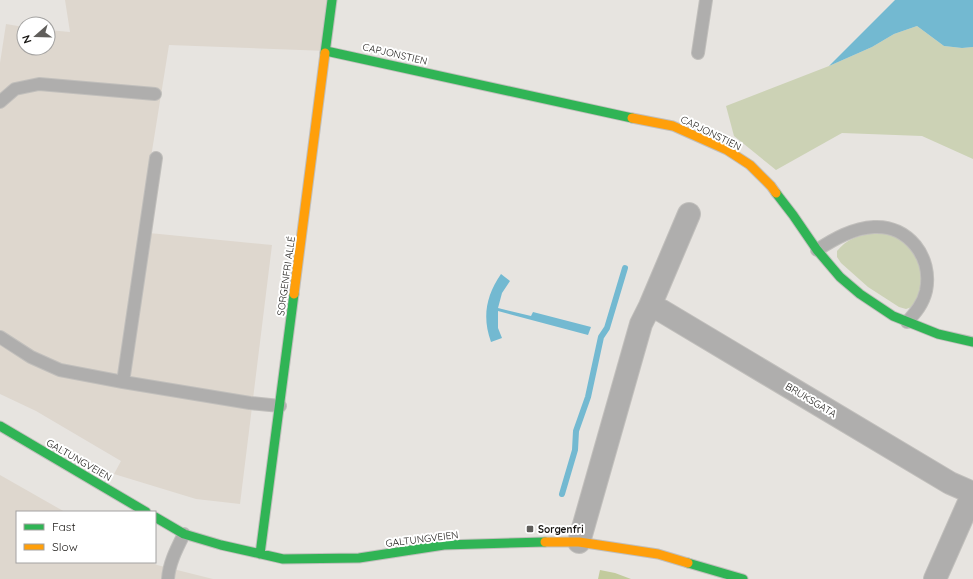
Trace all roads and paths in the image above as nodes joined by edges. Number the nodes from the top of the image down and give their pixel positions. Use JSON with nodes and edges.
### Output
{"nodes":[{"id":1,"x":332,"y":0,"type":"edge"},
{"id":2,"x":706,"y":0,"type":"edge"},
{"id":3,"x":326,"y":51,"type":"junction"},
{"id":4,"x":698,"y":53,"type":"dead end"},
{"id":5,"x":155,"y":94,"type":"dead end"},
{"id":6,"x":0,"y":102,"type":"edge"},
{"id":7,"x":156,"y":158,"type":"dead end"},
{"id":8,"x":689,"y":214,"type":"dead end"},
{"id":9,"x":817,"y":250,"type":"junction"},
{"id":10,"x":650,"y":306,"type":"junction"},
{"id":11,"x":907,"y":322,"type":"junction"},
{"id":12,"x":0,"y":337,"type":"edge"},
{"id":13,"x":973,"y":342,"type":"edge"},
{"id":14,"x":123,"y":382,"type":"junction"},
{"id":15,"x":280,"y":406,"type":"junction"},
{"id":16,"x":0,"y":426,"type":"edge"},
{"id":17,"x":973,"y":493,"type":"edge"},
{"id":18,"x":144,"y":511,"type":"edge"},
{"id":19,"x":156,"y":518,"type":"edge"},
{"id":20,"x":184,"y":534,"type":"junction"},
{"id":21,"x":579,"y":542,"type":"junction"},
{"id":22,"x":260,"y":554,"type":"junction"},
{"id":23,"x":168,"y":579,"type":"edge"},
{"id":24,"x":743,"y":579,"type":"edge"},
{"id":25,"x":935,"y":579,"type":"edge"}],
"edges":[{"from":1,"to":3,"type":"street","name":"SORGENFRI ALLÉ"},
{"from":2,"to":4,"type":"lane"},
{"from":3,"to":9,"type":"street","name":"CAPJONSTIEN"},
{"from":3,"to":15,"type":"street","name":"SORGENFRI ALLÉ"},
{"from":5,"to":6,"type":"lane"},
{"from":7,"to":14,"type":"lane"},
{"from":8,"to":10,"type":"street"},
{"from":9,"to":11,"type":"street","name":"CAPJONSTIEN"},
{"from":9,"to":11,"type":"lane"},
{"from":10,"to":17,"type":"street","name":"BRUKSGATA"},
{"from":10,"to":21,"type":"street"},
{"from":11,"to":13,"type":"street","name":"CAPJONSTIEN"},
{"from":12,"to":14,"type":"lane"},
{"from":14,"to":15,"type":"lane"},
{"from":15,"to":22,"type":"street","name":"SORGENFRI ALLÉ"},
{"from":16,"to":18,"type":"street","name":"GALTUNGVEIEN"},
{"from":17,"to":25,"type":"street"},
{"from":19,"to":20,"type":"street","name":"GALTUNGVEIEN"},
{"from":20,"to":22,"type":"street","name":"GALTUNGVEIEN"},
{"from":20,"to":23,"type":"lane"},
{"from":21,"to":22,"type":"street","name":"GALTUNGVEIEN"},
{"from":21,"to":24,"type":"street","name":"GALTUNGVEIEN"}]}
